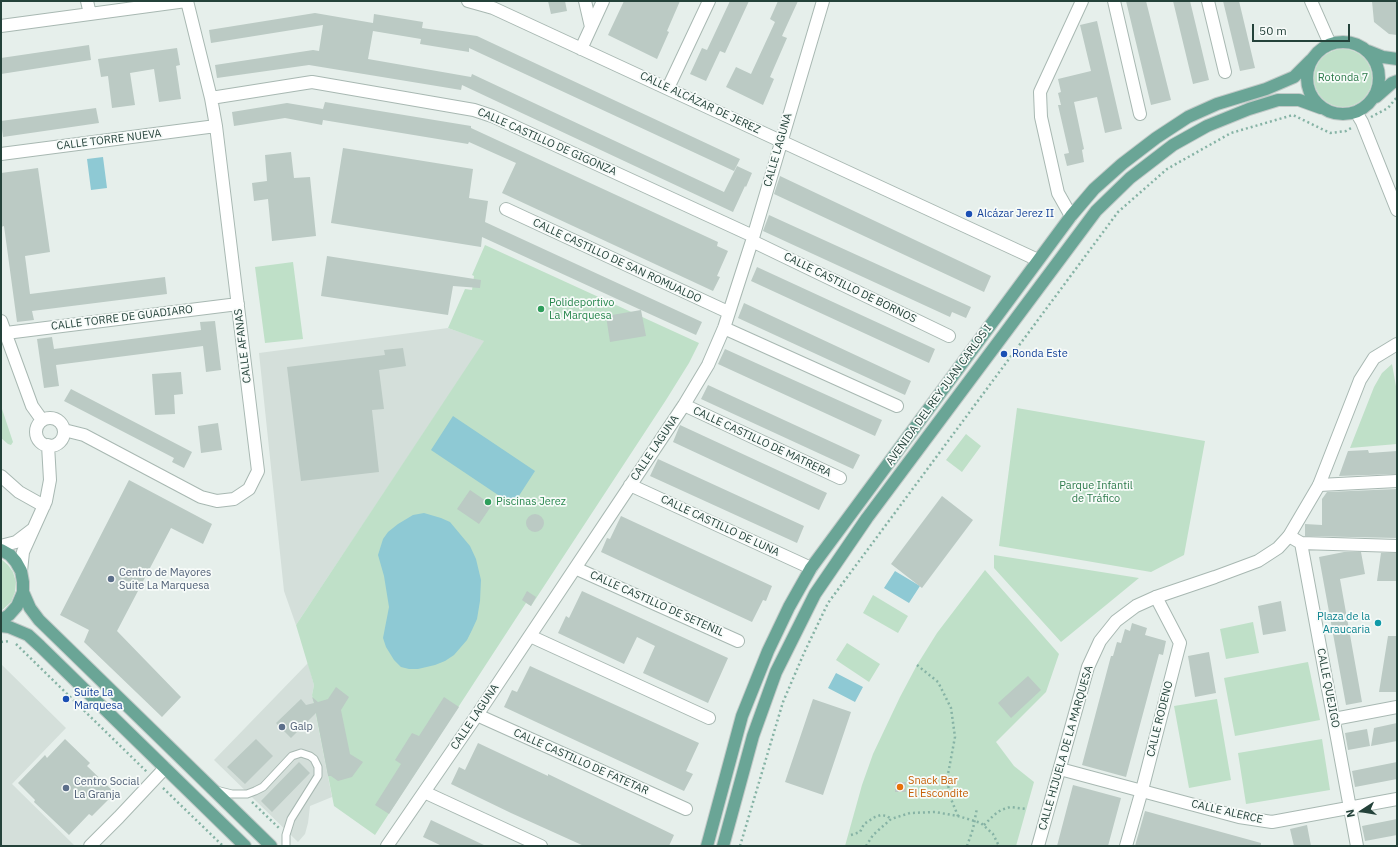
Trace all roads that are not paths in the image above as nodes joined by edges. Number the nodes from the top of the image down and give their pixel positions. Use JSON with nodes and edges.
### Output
{"nodes":[{"id":1,"x":87,"y":1,"type":"edge"},
{"id":2,"x":187,"y":1,"type":"edge"},
{"id":3,"x":468,"y":1,"type":"edge"},
{"id":4,"x":585,"y":1,"type":"edge"},
{"id":5,"x":603,"y":1,"type":"edge"},
{"id":6,"x":709,"y":1,"type":"edge"},
{"id":7,"x":823,"y":1,"type":"edge"},
{"id":8,"x":1082,"y":1,"type":"edge"},
{"id":9,"x":1114,"y":1,"type":"edge"},
{"id":10,"x":1208,"y":1,"type":"edge"},
{"id":11,"x":1311,"y":1,"type":"edge"},
{"id":12,"x":493,"y":5,"type":"edge"},
{"id":13,"x":90,"y":14,"type":"junction"},
{"id":14,"x":1,"y":26,"type":"edge"},
{"id":15,"x":591,"y":27,"type":"junction"},
{"id":16,"x":1330,"y":44,"type":"junction"},
{"id":17,"x":581,"y":49,"type":"junction"},
{"id":18,"x":1368,"y":51,"type":"junction"},
{"id":19,"x":1397,"y":59,"type":"edge"},
{"id":20,"x":1311,"y":60,"type":"junction"},
{"id":21,"x":1225,"y":72,"type":"dead end"},
{"id":22,"x":1397,"y":81,"type":"edge"},
{"id":23,"x":668,"y":88,"type":"junction"},
{"id":24,"x":211,"y":98,"type":"junction"},
{"id":25,"x":1370,"y":102,"type":"junction"},
{"id":26,"x":1321,"y":108,"type":"junction"},
{"id":27,"x":1140,"y":114,"type":"dead end"},
{"id":28,"x":1359,"y":117,"type":"junction"},
{"id":29,"x":216,"y":126,"type":"junction"},
{"id":30,"x":780,"y":141,"type":"junction"},
{"id":31,"x":1,"y":154,"type":"edge"},
{"id":32,"x":506,"y":209,"type":"dead end"},
{"id":33,"x":1397,"y":210,"type":"edge"},
{"id":34,"x":1071,"y":216,"type":"junction"},
{"id":35,"x":752,"y":239,"type":"junction"},
{"id":36,"x":1038,"y":260,"type":"junction"},
{"id":37,"x":238,"y":304,"type":"junction"},
{"id":38,"x":728,"y":312,"type":"junction"},
{"id":39,"x":1,"y":321,"type":"edge"},
{"id":40,"x":724,"y":328,"type":"junction"},
{"id":41,"x":6,"y":333,"type":"junction"},
{"id":42,"x":949,"y":336,"type":"dead end"},
{"id":43,"x":1396,"y":348,"type":"edge"},
{"id":44,"x":684,"y":405,"type":"junction"},
{"id":45,"x":897,"y":406,"type":"dead end"},
{"id":46,"x":42,"y":420,"type":"junction"},
{"id":47,"x":64,"y":430,"type":"junction"},
{"id":48,"x":48,"y":445,"type":"junction"},
{"id":49,"x":1,"y":476,"type":"edge"},
{"id":50,"x":840,"y":478,"type":"dead end"},
{"id":51,"x":1397,"y":481,"type":"edge"},
{"id":52,"x":630,"y":485,"type":"junction"},
{"id":53,"x":1319,"y":485,"type":"junction"},
{"id":54,"x":44,"y":506,"type":"junction"},
{"id":55,"x":34,"y":528,"type":"junction"},
{"id":56,"x":1289,"y":536,"type":"junction"},
{"id":57,"x":1301,"y":542,"type":"junction"},
{"id":58,"x":1,"y":546,"type":"edge"},
{"id":59,"x":1397,"y":546,"type":"edge"},
{"id":60,"x":1,"y":550,"type":"edge"},
{"id":61,"x":575,"y":568,"type":"junction"},
{"id":62,"x":811,"y":568,"type":"junction"},
{"id":63,"x":21,"y":571,"type":"junction"},
{"id":64,"x":23,"y":592,"type":"junction"},
{"id":65,"x":1156,"y":597,"type":"junction"},
{"id":66,"x":1,"y":620,"type":"edge"},
{"id":67,"x":1,"y":626,"type":"edge"},
{"id":68,"x":530,"y":636,"type":"junction"},
{"id":69,"x":738,"y":641,"type":"dead end"},
{"id":70,"x":1397,"y":707,"type":"edge"},
{"id":71,"x":477,"y":715,"type":"junction"},
{"id":72,"x":709,"y":718,"type":"dead end"},
{"id":73,"x":1334,"y":719,"type":"junction"},
{"id":74,"x":165,"y":768,"type":"junction"},
{"id":75,"x":1060,"y":769,"type":"junction"},
{"id":76,"x":210,"y":787,"type":"junction"},
{"id":77,"x":1142,"y":790,"type":"junction"},
{"id":78,"x":424,"y":792,"type":"junction"},
{"id":79,"x":1397,"y":799,"type":"edge"},
{"id":80,"x":1350,"y":808,"type":"junction"},
{"id":81,"x":686,"y":809,"type":"dead end"},
{"id":82,"x":90,"y":846,"type":"edge"},
{"id":83,"x":245,"y":846,"type":"edge"},
{"id":84,"x":271,"y":846,"type":"edge"},
{"id":85,"x":286,"y":846,"type":"edge"},
{"id":86,"x":387,"y":846,"type":"edge"},
{"id":87,"x":541,"y":846,"type":"edge"},
{"id":88,"x":706,"y":846,"type":"edge"},
{"id":89,"x":723,"y":846,"type":"edge"},
{"id":90,"x":1038,"y":846,"type":"edge"},
{"id":91,"x":1126,"y":846,"type":"edge"},
{"id":92,"x":1357,"y":846,"type":"edge"}],
"edges":[{"from":1,"to":13,"type":"street"},
{"from":2,"to":13,"type":"street"},
{"from":2,"to":24,"type":"street","name":"CALLE AFANAS"},
{"from":3,"to":12,"type":"street","name":"CALLE ALCÁZAR DE JEREZ"},
{"from":4,"to":15,"type":"street"},
{"from":5,"to":15,"type":"street"},
{"from":6,"to":23,"type":"street"},
{"from":7,"to":30,"type":"street","name":"CALLE LAGUNA"},
{"from":8,"to":34,"type":"street"},
{"from":9,"to":27,"type":"street"},
{"from":10,"to":21,"type":"street"},
{"from":11,"to":16,"type":"street"},
{"from":12,"to":17,"type":"street","name":"CALLE ALCÁZAR DE JEREZ"},
{"from":13,"to":14,"type":"street"},
{"from":15,"to":17,"type":"street"},
{"from":16,"to":18,"type":"main road"},
{"from":16,"to":20,"type":"main road"},
{"from":17,"to":23,"type":"street","name":"CALLE ALCÁZAR DE JEREZ"},
{"from":18,"to":19,"type":"main road"},
{"from":18,"to":25,"type":"main road"},
{"from":20,"to":26,"type":"main road"},
{"from":20,"to":34,"type":"main road","name":"AVENIDA DEL REY JUAN CARLOS I"},
{"from":22,"to":25,"type":"main road"},
{"from":23,"to":30,"type":"street","name":"CALLE ALCÁZAR DE JEREZ"},
{"from":24,"to":29,"type":"street","name":"CALLE AFANAS"},
{"from":24,"to":35,"type":"street","name":"CALLE CASTILLO DE GIGONZA"},
{"from":25,"to":28,"type":"main road"},
{"from":26,"to":28,"type":"main road"},
{"from":26,"to":89,"type":"main road","name":"AVENIDA DEL REY JUAN CARLOS I"},
{"from":28,"to":33,"type":"street"},
{"from":29,"to":31,"type":"street","name":"CALLE TORRE NUEVA"},
{"from":29,"to":37,"type":"street","name":"CALLE AFANAS"},
{"from":30,"to":35,"type":"street","name":"CALLE LAGUNA"},
{"from":30,"to":36,"type":"street","name":"CALLE ALCÁZAR DE JEREZ"},
{"from":32,"to":38,"type":"street","name":"CALLE CASTILLO DE SAN ROMUALDO"},
{"from":34,"to":36,"type":"main road","name":"AVENIDA DEL REY JUAN CARLOS I"},
{"from":35,"to":38,"type":"street","name":"CALLE LAGUNA"},
{"from":35,"to":42,"type":"street","name":"CALLE CASTILLO DE BORNOS"},
{"from":36,"to":62,"type":"main road","name":"AVENIDA DEL REY JUAN CARLOS I"},
{"from":37,"to":41,"type":"street","name":"CALLE TORRE DE GUADIARO"},
{"from":37,"to":47,"type":"street","name":"CALLE AFANAS"},
{"from":38,"to":40,"type":"street","name":"CALLE LAGUNA"},
{"from":39,"to":41,"type":"street"},
{"from":40,"to":44,"type":"street","name":"CALLE LAGUNA"},
{"from":40,"to":45,"type":"street"},
{"from":41,"to":46,"type":"street"},
{"from":43,"to":53,"type":"street","name":"CALLE HIJUELA DE LA MARQUESA"},
{"from":44,"to":50,"type":"street","name":"CALLE CASTILLO DE MATRERA"},
{"from":44,"to":52,"type":"street","name":"CALLE LAGUNA"},
{"from":46,"to":47,"type":"street"},
{"from":46,"to":48,"type":"street"},
{"from":47,"to":48,"type":"street"},
{"from":48,"to":54,"type":"street"},
{"from":49,"to":54,"type":"street"},
{"from":51,"to":53,"type":"street"},
{"from":52,"to":61,"type":"street","name":"CALLE LAGUNA"},
{"from":52,"to":62,"type":"street","name":"CALLE CASTILLO DE LUNA"},
{"from":53,"to":56,"type":"street","name":"CALLE HIJUELA DE LA MARQUESA"},
{"from":54,"to":55,"type":"street"},
{"from":55,"to":58,"type":"street"},
{"from":55,"to":63,"type":"street"},
{"from":56,"to":57,"type":"street"},
{"from":56,"to":65,"type":"street","name":"CALLE HIJUELA DE LA MARQUESA"},
{"from":57,"to":59,"type":"street"},
{"from":57,"to":73,"type":"street","name":"CALLE QUEJIGO"},
{"from":60,"to":63,"type":"main road"},
{"from":61,"to":68,"type":"street","name":"CALLE LAGUNA"},
{"from":61,"to":69,"type":"street","name":"CALLE CASTILLO DE SETENIL"},
{"from":62,"to":88,"type":"main road","name":"AVENIDA DEL REY JUAN CARLOS I"},
{"from":63,"to":64,"type":"main road"},
{"from":64,"to":66,"type":"main road"},
{"from":64,"to":76,"type":"main road"},
{"from":65,"to":75,"type":"street","name":"CALLE HIJUELA DE LA MARQUESA"},
{"from":65,"to":77,"type":"street","name":"CALLE RODENO"},
{"from":67,"to":74,"type":"main road"},
{"from":68,"to":71,"type":"street","name":"CALLE LAGUNA"},
{"from":68,"to":72,"type":"street"},
{"from":70,"to":73,"type":"street"},
{"from":71,"to":78,"type":"street","name":"CALLE LAGUNA"},
{"from":71,"to":81,"type":"street","name":"CALLE CASTILLO DE FATETAR"},
{"from":73,"to":80,"type":"street","name":"CALLE QUEJIGO"},
{"from":74,"to":82,"type":"street"},
{"from":74,"to":83,"type":"main road"},
{"from":75,"to":77,"type":"street","name":"CALLE ALERCE"},
{"from":75,"to":90,"type":"street","name":"CALLE HIJUELA DE LA MARQUESA"},
{"from":76,"to":84,"type":"main road"},
{"from":76,"to":85,"type":"lane"},
{"from":77,"to":80,"type":"street","name":"CALLE ALERCE"},
{"from":77,"to":91,"type":"street","name":"CALLE RODENO"},
{"from":78,"to":86,"type":"street","name":"CALLE LAGUNA"},
{"from":78,"to":87,"type":"street"},
{"from":79,"to":80,"type":"street","name":"CALLE ALERCE"},
{"from":80,"to":92,"type":"street","name":"CALLE QUEJIGO"}]}
